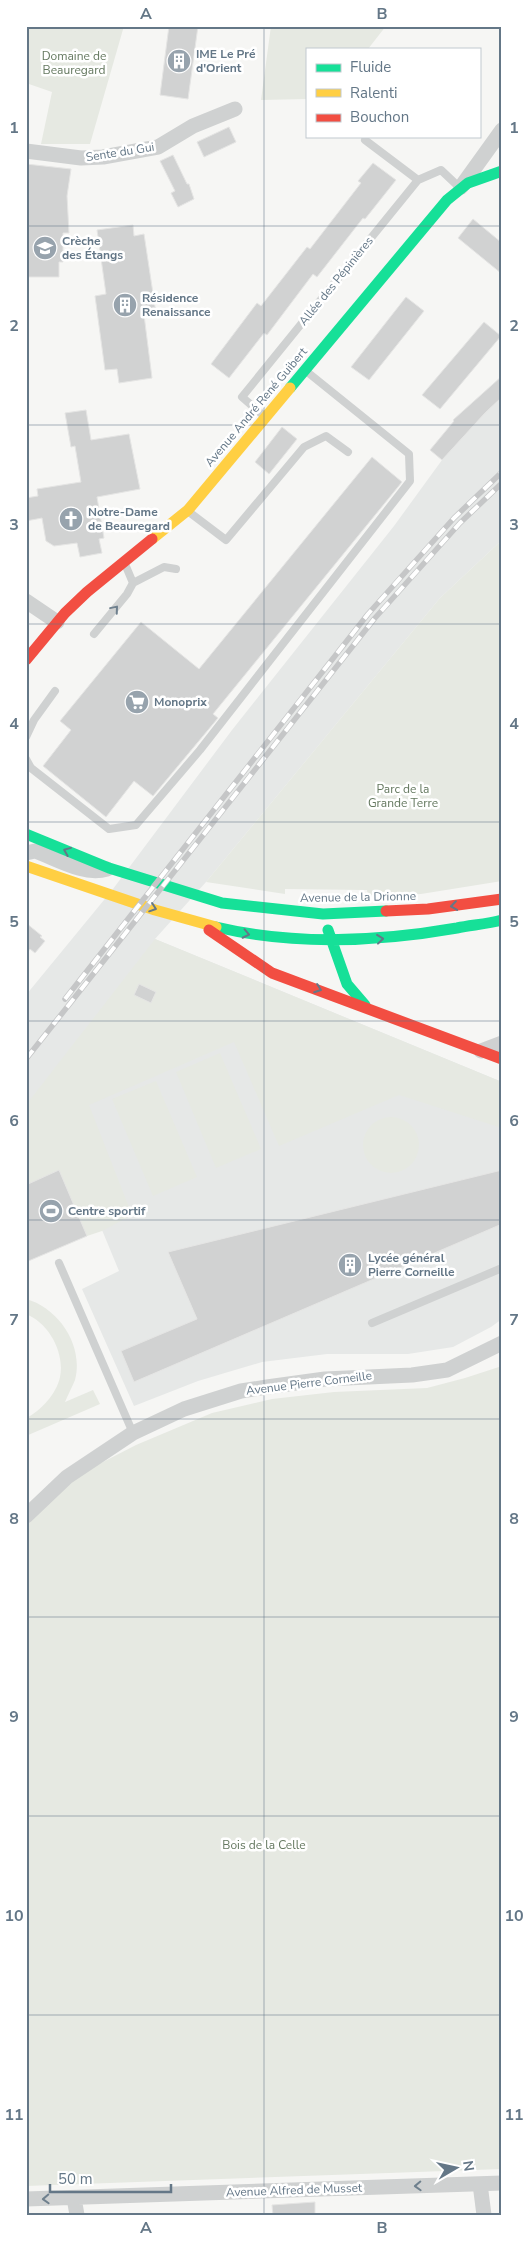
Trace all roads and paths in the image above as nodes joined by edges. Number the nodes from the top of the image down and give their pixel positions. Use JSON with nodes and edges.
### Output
{"nodes":[{"id":1,"x":235,"y":109,"type":"dead end"},
{"id":2,"x":502,"y":130,"type":"edge"},
{"id":3,"x":364,"y":140,"type":"dead end"},
{"id":4,"x":26,"y":151,"type":"edge"},
{"id":5,"x":502,"y":171,"type":"edge"},
{"id":6,"x":418,"y":180,"type":"junction"},
{"id":7,"x":460,"y":188,"type":"junction"},
{"id":8,"x":304,"y":370,"type":"junction"},
{"id":9,"x":266,"y":417,"type":"junction"},
{"id":10,"x":348,"y":452,"type":"dead end"},
{"id":11,"x":188,"y":510,"type":"junction"},
{"id":12,"x":124,"y":561,"type":"junction"},
{"id":13,"x":176,"y":569,"type":"dead end"},
{"id":14,"x":133,"y":583,"type":"junction"},
{"id":15,"x":26,"y":601,"type":"edge"},
{"id":16,"x":57,"y":622,"type":"junction"},
{"id":17,"x":94,"y":634,"type":"dead end"},
{"id":18,"x":26,"y":660,"type":"edge"},
{"id":19,"x":54,"y":691,"type":"dead end"},
{"id":20,"x":26,"y":737,"type":"edge"},
{"id":21,"x":26,"y":759,"type":"edge"},
{"id":22,"x":26,"y":834,"type":"edge"},
{"id":23,"x":26,"y":853,"type":"edge"},
{"id":24,"x":26,"y":866,"type":"edge"},
{"id":25,"x":109,"y":868,"type":"junction"},
{"id":26,"x":502,"y":899,"type":"edge"},
{"id":27,"x":297,"y":912,"type":"junction"},
{"id":28,"x":323,"y":914,"type":"junction"},
{"id":29,"x":502,"y":920,"type":"edge"},
{"id":30,"x":198,"y":923,"type":"junction"},
{"id":31,"x":269,"y":937,"type":"junction"},
{"id":32,"x":331,"y":942,"type":"junction"},
{"id":33,"x":272,"y":973,"type":"junction"},
{"id":34,"x":366,"y":1007,"type":"junction"},
{"id":35,"x":502,"y":1042,"type":"edge"},
{"id":36,"x":481,"y":1050,"type":"junction"},
{"id":37,"x":502,"y":1059,"type":"edge"},
{"id":38,"x":59,"y":1263,"type":"dead end"},
{"id":39,"x":502,"y":1268,"type":"edge"},
{"id":40,"x":372,"y":1324,"type":"dead end"},
{"id":41,"x":502,"y":1343,"type":"edge"},
{"id":42,"x":133,"y":1433,"type":"junction"},
{"id":43,"x":26,"y":1516,"type":"edge"},
{"id":44,"x":502,"y":2183,"type":"edge"},
{"id":45,"x":480,"y":2184,"type":"junction"},
{"id":46,"x":74,"y":2198,"type":"junction"},
{"id":47,"x":26,"y":2199,"type":"edge"},
{"id":48,"x":77,"y":2215,"type":"edge"},
{"id":49,"x":484,"y":2215,"type":"edge"}],
"edges":[{"from":1,"to":4,"type":"street","name":"Sente du Gui"},
{"from":2,"to":7,"type":"street"},
{"from":3,"to":6,"type":"lane"},
{"from":5,"to":7,"type":"street","name":"Avenue André René Guibert"},
{"from":6,"to":7,"type":"lane","name":"Allée des Pépinières"},
{"from":6,"to":9,"type":"lane","name":"Allée des Pépinières"},
{"from":7,"to":8,"type":"street","name":"Avenue André René Guibert"},
{"from":8,"to":9,"type":"street","name":"Avenue André René Guibert"},
{"from":8,"to":21,"type":"lane"},
{"from":9,"to":11,"type":"street","name":"Avenue André René Guibert"},
{"from":10,"to":11,"type":"lane"},
{"from":11,"to":12,"type":"street","name":"Avenue André René Guibert"},
{"from":12,"to":14,"type":"lane"},
{"from":12,"to":16,"type":"street","name":"Avenue André René Guibert"},
{"from":13,"to":14,"type":"lane"},
{"from":17,"to":14,"type":"lane","one_way":true},
{"from":15,"to":16,"type":"street"},
{"from":16,"to":18,"type":"street","name":"Avenue André René Guibert"},
{"from":19,"to":20,"type":"lane"},
{"from":25,"to":22,"type":"street","name":"Avenue de la Drionne","one_way":true},
{"from":23,"to":25,"type":"street"},
{"from":24,"to":30,"type":"street","one_way":true},
{"from":25,"to":27,"type":"street","name":"Avenue de la Drionne"},
{"from":26,"to":28,"type":"street","name":"Avenue de la Drionne","one_way":true},
{"from":27,"to":28,"type":"street","name":"Avenue de la Drionne"},
{"from":27,"to":31,"type":"street"},
{"from":28,"to":32,"type":"street"},
{"from":32,"to":29,"type":"street","one_way":true},
{"from":30,"to":31,"type":"street","one_way":true},
{"from":30,"to":33,"type":"street"},
{"from":31,"to":32,"type":"street"},
{"from":31,"to":33,"type":"street"},
{"from":32,"to":34,"type":"street"},
{"from":33,"to":34,"type":"street","one_way":true},
{"from":34,"to":36,"type":"street"},
{"from":35,"to":36,"type":"street"},
{"from":36,"to":37,"type":"street"},
{"from":38,"to":42,"type":"lane"},
{"from":39,"to":40,"type":"lane"},
{"from":41,"to":42,"type":"street","name":"Avenue Pierre Corneille"},
{"from":42,"to":43,"type":"street","name":"Avenue Pierre Corneille"},
{"from":44,"to":45,"type":"street","name":"Avenue Alfred de Musset"},
{"from":45,"to":46,"type":"street","name":"Avenue Alfred de Musset","one_way":true},
{"from":45,"to":49,"type":"street"},
{"from":46,"to":47,"type":"street","name":"Avenue Alfred de Musset","one_way":true},
{"from":46,"to":48,"type":"street"}]}
